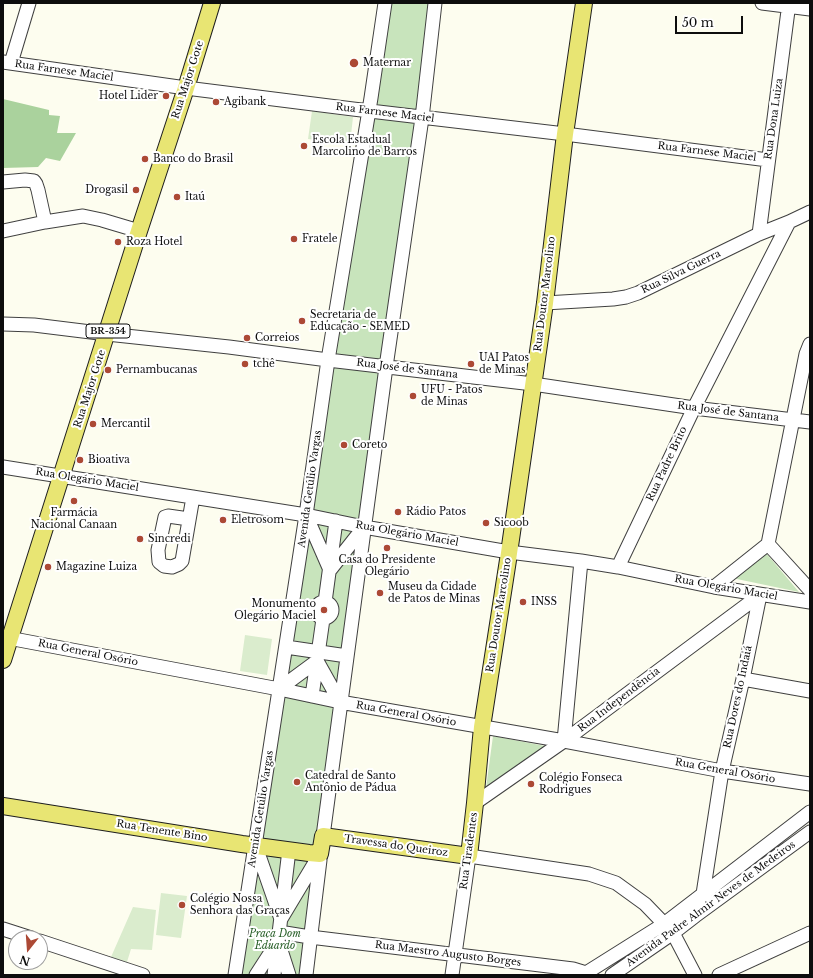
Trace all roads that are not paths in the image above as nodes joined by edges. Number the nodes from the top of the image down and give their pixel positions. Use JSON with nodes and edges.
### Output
{"nodes":[{"id":1,"x":29,"y":3,"type":"edge"},
{"id":2,"x":212,"y":3,"type":"edge"},
{"id":3,"x":385,"y":3,"type":"edge"},
{"id":4,"x":436,"y":3,"type":"edge"},
{"id":5,"x":584,"y":3,"type":"edge"},
{"id":6,"x":762,"y":3,"type":"edge"},
{"id":7,"x":789,"y":5,"type":"edge"},
{"id":8,"x":810,"y":9,"type":"edge"},
{"id":9,"x":7,"y":63,"type":"edge"},
{"id":10,"x":186,"y":88,"type":"junction"},
{"id":11,"x":369,"y":111,"type":"junction"},
{"id":12,"x":422,"y":118,"type":"junction"},
{"id":13,"x":565,"y":134,"type":"junction"},
{"id":14,"x":768,"y":160,"type":"junction"},
{"id":15,"x":3,"y":182,"type":"edge"},
{"id":16,"x":810,"y":212,"type":"edge"},
{"id":17,"x":45,"y":222,"type":"junction"},
{"id":18,"x":789,"y":222,"type":"junction"},
{"id":19,"x":3,"y":231,"type":"edge"},
{"id":20,"x":139,"y":231,"type":"junction"},
{"id":21,"x":759,"y":234,"type":"junction"},
{"id":22,"x":773,"y":254,"type":"junction"},
{"id":23,"x":545,"y":303,"type":"junction"},
{"id":24,"x":3,"y":324,"type":"edge"},
{"id":25,"x":107,"y":334,"type":"junction"},
{"id":26,"x":809,"y":351,"type":"edge"},
{"id":27,"x":328,"y":360,"type":"junction"},
{"id":28,"x":386,"y":367,"type":"junction"},
{"id":29,"x":533,"y":384,"type":"junction"},
{"id":30,"x":694,"y":408,"type":"junction"},
{"id":31,"x":793,"y":420,"type":"junction"},
{"id":32,"x":810,"y":422,"type":"edge"},
{"id":33,"x":3,"y":467,"type":"edge"},
{"id":34,"x":62,"y":476,"type":"junction"},
{"id":35,"x":193,"y":497,"type":"junction"},
{"id":36,"x":306,"y":515,"type":"junction"},
{"id":37,"x":189,"y":519,"type":"dead end"},
{"id":38,"x":336,"y":521,"type":"junction"},
{"id":39,"x":364,"y":527,"type":"junction"},
{"id":40,"x":768,"y":544,"type":"junction"},
{"id":41,"x":509,"y":552,"type":"junction"},
{"id":42,"x":581,"y":561,"type":"junction"},
{"id":43,"x":618,"y":567,"type":"junction"},
{"id":44,"x":330,"y":570,"type":"junction"},
{"id":45,"x":714,"y":587,"type":"junction"},
{"id":46,"x":810,"y":590,"type":"edge"},
{"id":47,"x":760,"y":595,"type":"junction"},
{"id":48,"x":810,"y":602,"type":"edge"},
{"id":49,"x":292,"y":605,"type":"junction"},
{"id":50,"x":324,"y":610,"type":"junction"},
{"id":51,"x":352,"y":614,"type":"junction"},
{"id":52,"x":6,"y":638,"type":"edge"},
{"id":53,"x":286,"y":647,"type":"junction"},
{"id":54,"x":347,"y":656,"type":"junction"},
{"id":55,"x":318,"y":657,"type":"junction"},
{"id":56,"x":3,"y":660,"type":"edge"},
{"id":57,"x":743,"y":679,"type":"junction"},
{"id":58,"x":279,"y":690,"type":"junction"},
{"id":59,"x":810,"y":691,"type":"edge"},
{"id":60,"x":312,"y":696,"type":"junction"},
{"id":61,"x":340,"y":702,"type":"junction"},
{"id":62,"x":482,"y":727,"type":"junction"},
{"id":63,"x":564,"y":741,"type":"junction"},
{"id":64,"x":722,"y":771,"type":"junction"},
{"id":65,"x":810,"y":784,"type":"edge"},
{"id":66,"x":475,"y":803,"type":"junction"},
{"id":67,"x":3,"y":806,"type":"edge"},
{"id":68,"x":810,"y":812,"type":"edge"},
{"id":69,"x":810,"y":832,"type":"edge"},
{"id":70,"x":323,"y":836,"type":"junction"},
{"id":71,"x":255,"y":846,"type":"junction"},
{"id":72,"x":289,"y":850,"type":"junction"},
{"id":73,"x":320,"y":854,"type":"junction"},
{"id":74,"x":468,"y":856,"type":"junction"},
{"id":75,"x":703,"y":894,"type":"junction"},
{"id":76,"x":281,"y":919,"type":"junction"},
{"id":77,"x":668,"y":928,"type":"junction"},
{"id":78,"x":810,"y":933,"type":"edge"},
{"id":79,"x":279,"y":937,"type":"junction"},
{"id":80,"x":310,"y":937,"type":"junction"},
{"id":81,"x":48,"y":944,"type":"edge"},
{"id":82,"x":454,"y":955,"type":"junction"},
{"id":83,"x":584,"y":974,"type":"edge"},
{"id":84,"x":143,"y":975,"type":"edge"},
{"id":85,"x":235,"y":975,"type":"edge"},
{"id":86,"x":256,"y":975,"type":"edge"},
{"id":87,"x":274,"y":975,"type":"edge"},
{"id":88,"x":288,"y":975,"type":"edge"},
{"id":89,"x":306,"y":975,"type":"edge"},
{"id":90,"x":452,"y":975,"type":"edge"},
{"id":91,"x":612,"y":975,"type":"edge"},
{"id":92,"x":695,"y":975,"type":"edge"},
{"id":93,"x":719,"y":975,"type":"edge"}],
"edges":[{"from":1,"to":9,"type":"street"},
{"from":2,"to":10,"type":"main road","name":"Rua Major Gote","number":"BR-354"},
{"from":3,"to":11,"type":"street","name":"Avenida Getúlio Vargas"},
{"from":4,"to":12,"type":"street"},
{"from":5,"to":13,"type":"main road","name":"Rua Doutor Marcolino"},
{"from":6,"to":7,"type":"street"},
{"from":7,"to":8,"type":"street"},
{"from":7,"to":14,"type":"street","name":"Rua Dona Luiza"},
{"from":9,"to":10,"type":"street","name":"Rua Farnese Maciel"},
{"from":10,"to":11,"type":"street","name":"Rua Farnese Maciel"},
{"from":10,"to":20,"type":"main road","name":"Rua Major Gote","number":"BR-354"},
{"from":11,"to":12,"type":"street","name":"Rua Farnese Maciel"},
{"from":11,"to":27,"type":"street","name":"Avenida Getúlio Vargas"},
{"from":12,"to":13,"type":"street","name":"Rua Farnese Maciel"},
{"from":12,"to":28,"type":"street"},
{"from":13,"to":14,"type":"street","name":"Rua Farnese Maciel"},
{"from":13,"to":23,"type":"main road","name":"Rua Doutor Marcolino"},
{"from":14,"to":21,"type":"street","name":"Rua Dona Luiza"},
{"from":15,"to":17,"type":"street"},
{"from":16,"to":18,"type":"street","name":"Rua Silva Guerra"},
{"from":17,"to":19,"type":"street"},
{"from":17,"to":20,"type":"street"},
{"from":18,"to":21,"type":"street","name":"Rua Silva Guerra"},
{"from":18,"to":22,"type":"street","name":"Rua Padre Brito"},
{"from":20,"to":25,"type":"main road","name":"Rua Major Gote","number":"BR-354"},
{"from":21,"to":22,"type":"street"},
{"from":21,"to":23,"type":"street","name":"Rua Silva Guerra"},
{"from":22,"to":30,"type":"street","name":"Rua Padre Brito"},
{"from":23,"to":29,"type":"main road","name":"Rua Doutor Marcolino"},
{"from":24,"to":25,"type":"street","name":"Rua José de Santana"},
{"from":25,"to":27,"type":"street","name":"Rua José de Santana"},
{"from":25,"to":34,"type":"main road","name":"Rua Major Gote","number":"BR-354"},
{"from":26,"to":31,"type":"street"},
{"from":27,"to":28,"type":"street","name":"Rua José de Santana"},
{"from":27,"to":36,"type":"street","name":"Avenida Getúlio Vargas"},
{"from":28,"to":29,"type":"street","name":"Rua José de Santana"},
{"from":28,"to":39,"type":"street"},
{"from":29,"to":30,"type":"street","name":"Rua José de Santana"},
{"from":29,"to":41,"type":"main road","name":"Rua Doutor Marcolino"},
{"from":30,"to":31,"type":"street","name":"Rua José de Santana"},
{"from":30,"to":43,"type":"street","name":"Rua Padre Brito"},
{"from":31,"to":32,"type":"street","name":"Rua José de Santana"},
{"from":31,"to":40,"type":"street"},
{"from":33,"to":34,"type":"street","name":"Rua Olegário Maciel"},
{"from":34,"to":35,"type":"street","name":"Rua Olegário Maciel"},
{"from":34,"to":52,"type":"main road","name":"Rua Major Gote","number":"BR-354"},
{"from":35,"to":36,"type":"street","name":"Rua Olegário Maciel"},
{"from":35,"to":37,"type":"street"},
{"from":36,"to":38,"type":"street","name":"Rua Olegário Maciel"},
{"from":36,"to":44,"type":"street"},
{"from":36,"to":49,"type":"street","name":"Avenida Getúlio Vargas"},
{"from":38,"to":39,"type":"street","name":"Rua Olegário Maciel"},
{"from":38,"to":44,"type":"street"},
{"from":39,"to":41,"type":"street","name":"Rua Olegário Maciel"},
{"from":39,"to":44,"type":"street"},
{"from":39,"to":51,"type":"street"},
{"from":40,"to":45,"type":"street"},
{"from":40,"to":46,"type":"street"},
{"from":41,"to":42,"type":"street","name":"Rua Olegário Maciel"},
{"from":41,"to":62,"type":"main road","name":"Rua Doutor Marcolino"},
{"from":42,"to":43,"type":"street","name":"Rua Olegário Maciel"},
{"from":42,"to":63,"type":"street"},
{"from":43,"to":45,"type":"street","name":"Rua Olegário Maciel"},
{"from":44,"to":50,"type":"street"},
{"from":45,"to":47,"type":"street","name":"Rua Olegário Maciel"},
{"from":47,"to":48,"type":"street","name":"Rua Olegário Maciel"},
{"from":47,"to":57,"type":"street","name":"Rua Dores do Indaiá"},
{"from":47,"to":63,"type":"street","name":"Rua Independência"},
{"from":49,"to":50,"type":"street"},
{"from":49,"to":53,"type":"street","name":"Avenida Getúlio Vargas"},
{"from":50,"to":51,"type":"street"},
{"from":50,"to":55,"type":"street"},
{"from":51,"to":54,"type":"street"},
{"from":52,"to":56,"type":"main road","name":"Rua Major Gote","number":"BR-354"},
{"from":52,"to":58,"type":"street","name":"Rua General Osório"},
{"from":53,"to":55,"type":"street"},
{"from":53,"to":58,"type":"street","name":"Avenida Getúlio Vargas"},
{"from":54,"to":55,"type":"street"},
{"from":54,"to":61,"type":"street"},
{"from":55,"to":58,"type":"street"},
{"from":55,"to":60,"type":"street"},
{"from":55,"to":61,"type":"street"},
{"from":57,"to":59,"type":"street"},
{"from":57,"to":64,"type":"street","name":"Rua Dores do Indaiá"},
{"from":58,"to":60,"type":"street","name":"Rua General Osório"},
{"from":58,"to":71,"type":"street","name":"Avenida Getúlio Vargas"},
{"from":60,"to":61,"type":"street","name":"Rua General Osório"},
{"from":61,"to":62,"type":"street","name":"Rua General Osório"},
{"from":61,"to":70,"type":"street"},
{"from":62,"to":63,"type":"street","name":"Rua General Osório"},
{"from":62,"to":66,"type":"main road","name":"Rua Tiradentes"},
{"from":63,"to":64,"type":"street","name":"Rua General Osório"},
{"from":63,"to":66,"type":"street","name":"Rua Independência"},
{"from":64,"to":65,"type":"street","name":"Rua General Osório"},
{"from":64,"to":75,"type":"street","name":"Rua Dores do Indaiá"},
{"from":66,"to":74,"type":"main road","name":"Rua Tiradentes"},
{"from":67,"to":71,"type":"main road","name":"Rua Tenente Bino"},
{"from":68,"to":75,"type":"street","name":"Avenida Padre Almir Neves de Medeiros"},
{"from":69,"to":77,"type":"street","name":"Avenida Padre Almir Neves de Medeiros"},
{"from":70,"to":73,"type":"main road"},
{"from":70,"to":74,"type":"main road","name":"Travessa do Queiroz"},
{"from":71,"to":72,"type":"main road","name":"Rua Tenente Bino"},
{"from":71,"to":76,"type":"street"},
{"from":71,"to":85,"type":"street","name":"Avenida Getúlio Vargas"},
{"from":72,"to":73,"type":"main road","name":"Rua Tenente Bino"},
{"from":72,"to":76,"type":"street"},
{"from":73,"to":76,"type":"street"},
{"from":73,"to":80,"type":"street"},
{"from":74,"to":77,"type":"street"},
{"from":74,"to":82,"type":"street","name":"Rua Tiradentes"},
{"from":75,"to":77,"type":"street","name":"Avenida Padre Almir Neves de Medeiros"},
{"from":76,"to":79,"type":"street"},
{"from":77,"to":83,"type":"street","name":"Avenida Padre Almir Neves de Medeiros"},
{"from":77,"to":91,"type":"street","name":"Avenida Padre Almir Neves de Medeiros"},
{"from":77,"to":92,"type":"street"},
{"from":78,"to":93,"type":"street"},
{"from":79,"to":80,"type":"street","name":"Rua Maestro Augusto Borges"},
{"from":79,"to":86,"type":"street"},
{"from":79,"to":87,"type":"street"},
{"from":79,"to":88,"type":"street"},
{"from":80,"to":82,"type":"street","name":"Rua Maestro Augusto Borges"},
{"from":80,"to":89,"type":"street"},
{"from":81,"to":84,"type":"street"},
{"from":82,"to":83,"type":"street","name":"Rua Maestro Augusto Borges"},
{"from":82,"to":90,"type":"street","name":"Rua Tiradentes"}]}
